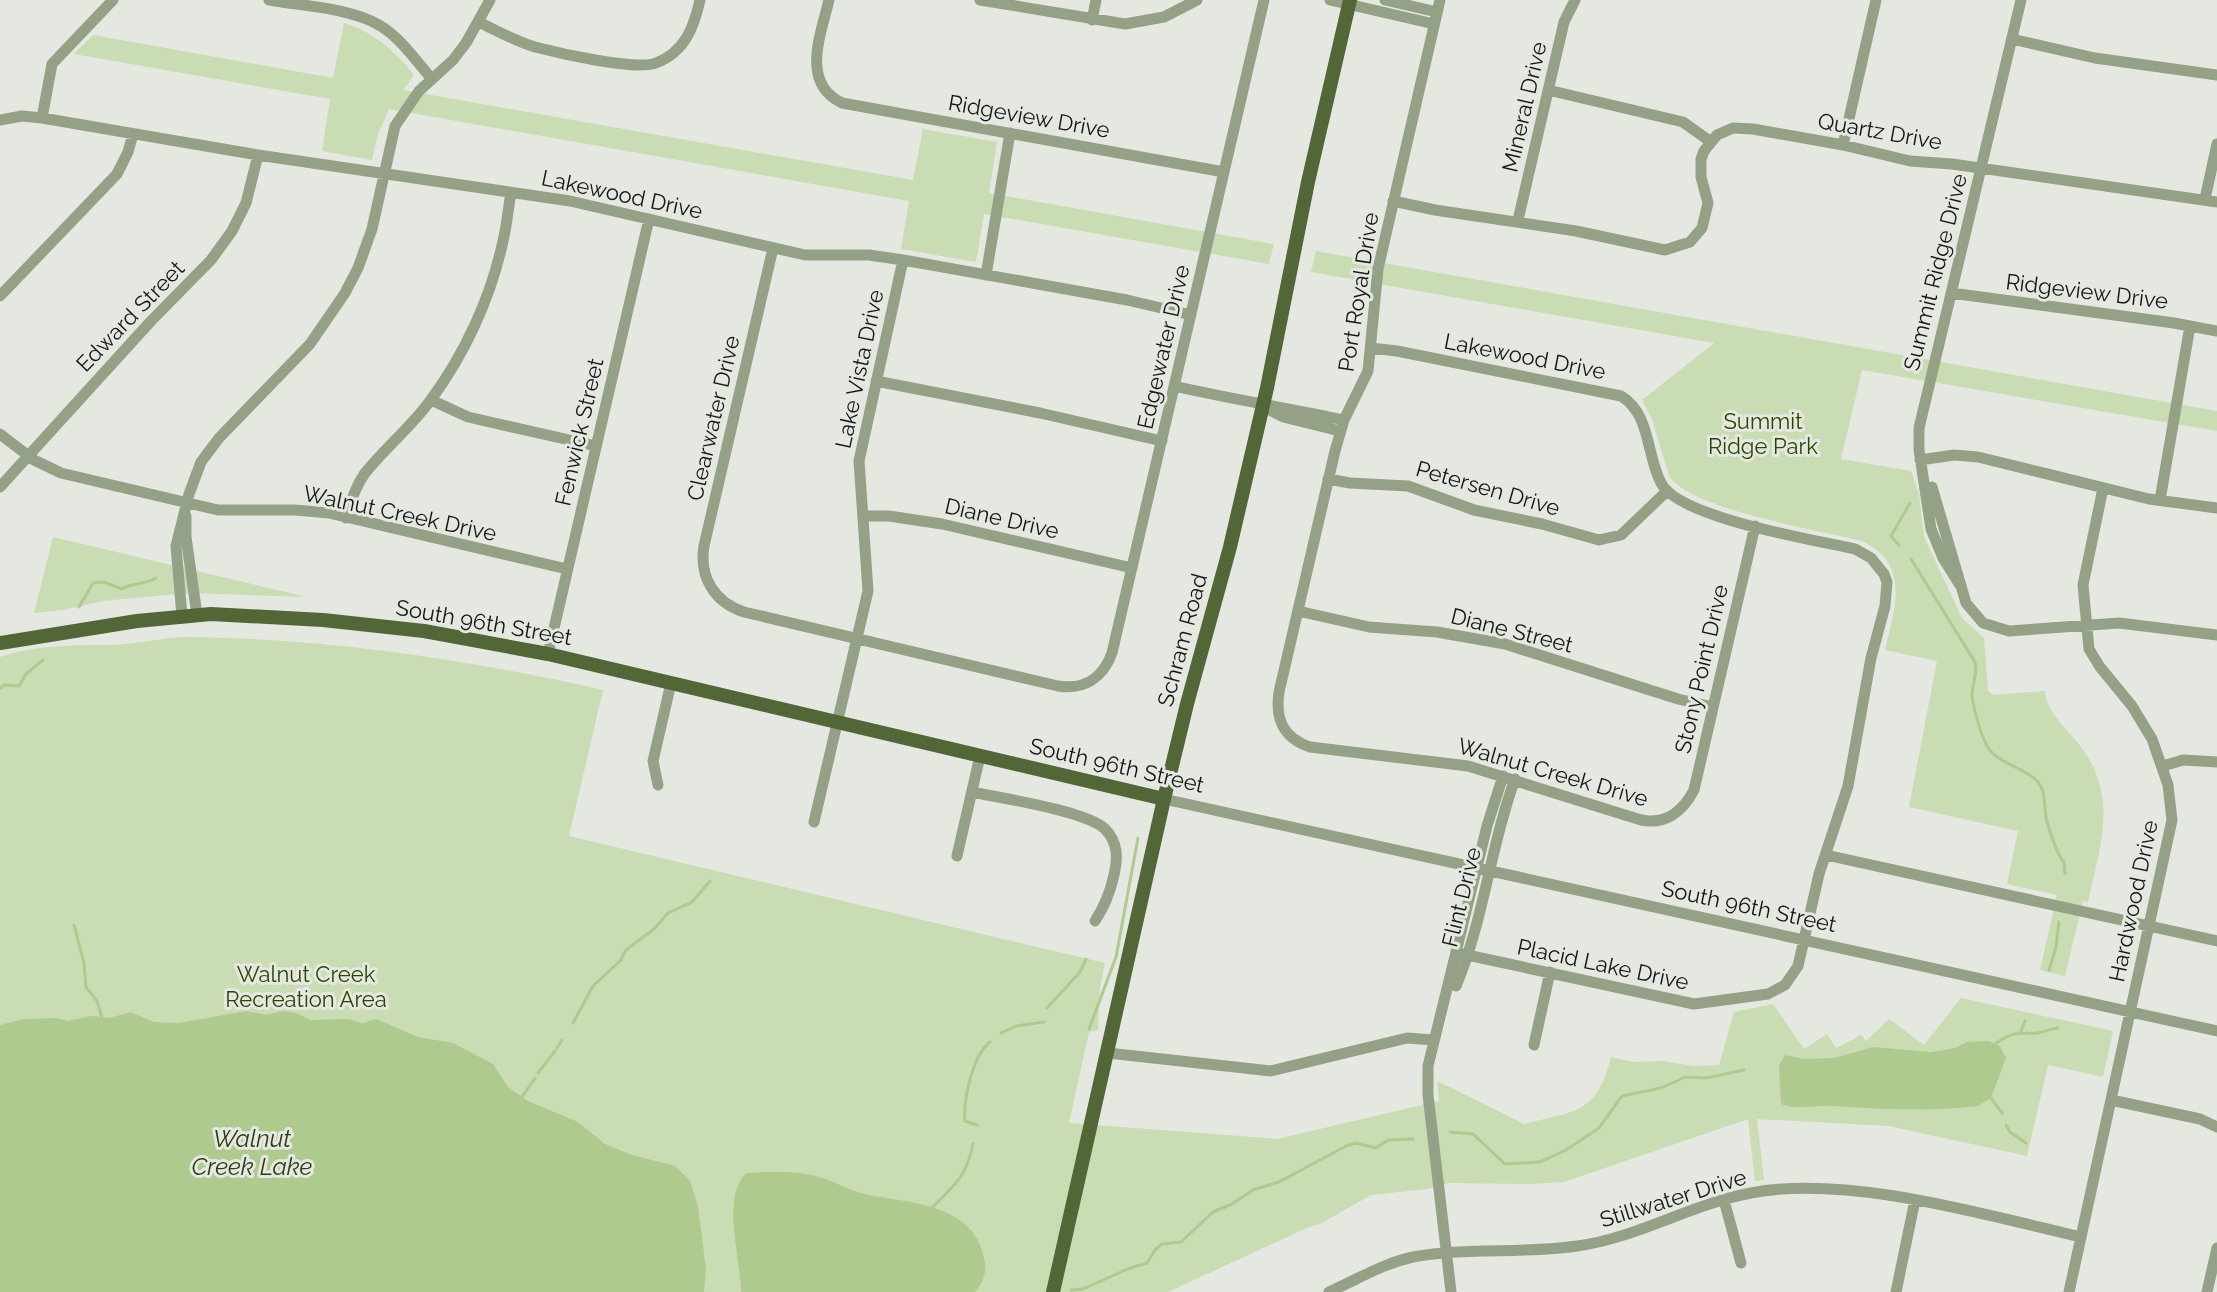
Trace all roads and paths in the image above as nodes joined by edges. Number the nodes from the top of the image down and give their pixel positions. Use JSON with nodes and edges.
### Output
{"nodes":[{"id":1,"x":113,"y":0,"type":"edge"},
{"id":2,"x":269,"y":0,"type":"edge"},
{"id":3,"x":490,"y":0,"type":"edge"},
{"id":4,"x":700,"y":0,"type":"edge"},
{"id":5,"x":829,"y":0,"type":"edge"},
{"id":6,"x":980,"y":0,"type":"edge"},
{"id":7,"x":1096,"y":0,"type":"edge"},
{"id":8,"x":1197,"y":0,"type":"edge"},
{"id":9,"x":1264,"y":0,"type":"edge"},
{"id":10,"x":1330,"y":0,"type":"edge"},
{"id":11,"x":1385,"y":0,"type":"edge"},
{"id":12,"x":1876,"y":0,"type":"edge"},
{"id":13,"x":2021,"y":0,"type":"edge"},
{"id":14,"x":1350,"y":2,"type":"edge"},
{"id":15,"x":1573,"y":2,"type":"edge"},
{"id":16,"x":1437,"y":12,"type":"edge"},
{"id":17,"x":1092,"y":20,"type":"junction"},
{"id":18,"x":479,"y":22,"type":"junction"},
{"id":19,"x":2012,"y":39,"type":"junction"},
{"id":20,"x":2217,"y":75,"type":"edge"},
{"id":21,"x":432,"y":79,"type":"junction"},
{"id":22,"x":1548,"y":90,"type":"junction"},
{"id":23,"x":42,"y":118,"type":"junction"},
{"id":24,"x":0,"y":120,"type":"edge"},
{"id":25,"x":1010,"y":133,"type":"junction"},
{"id":26,"x":133,"y":134,"type":"junction"},
{"id":27,"x":1711,"y":142,"type":"junction"},
{"id":28,"x":2217,"y":144,"type":"edge"},
{"id":29,"x":1843,"y":145,"type":"junction"},
{"id":30,"x":258,"y":155,"type":"junction"},
{"id":31,"x":1981,"y":169,"type":"junction"},
{"id":32,"x":1224,"y":172,"type":"junction"},
{"id":33,"x":383,"y":174,"type":"junction"},
{"id":34,"x":511,"y":193,"type":"junction"},
{"id":35,"x":2211,"y":200,"type":"edge"},
{"id":36,"x":1393,"y":201,"type":"junction"},
{"id":37,"x":649,"y":219,"type":"junction"},
{"id":38,"x":1518,"y":220,"type":"junction"},
{"id":39,"x":773,"y":248,"type":"junction"},
{"id":40,"x":903,"y":260,"type":"junction"},
{"id":41,"x":986,"y":275,"type":"junction"},
{"id":42,"x":1951,"y":293,"type":"junction"},
{"id":43,"x":0,"y":296,"type":"edge"},
{"id":44,"x":1191,"y":315,"type":"junction"},
{"id":45,"x":2190,"y":326,"type":"junction"},
{"id":46,"x":2217,"y":331,"type":"edge"},
{"id":47,"x":1371,"y":348,"type":"junction"},
{"id":48,"x":876,"y":381,"type":"junction"},
{"id":49,"x":1174,"y":386,"type":"junction"},
{"id":50,"x":431,"y":400,"type":"junction"},
{"id":51,"x":1262,"y":406,"type":"junction"},
{"id":52,"x":1342,"y":426,"type":"junction"},
{"id":53,"x":0,"y":434,"type":"edge"},
{"id":54,"x":1162,"y":441,"type":"junction"},
{"id":55,"x":596,"y":446,"type":"junction"},
{"id":56,"x":28,"y":455,"type":"junction"},
{"id":57,"x":1920,"y":460,"type":"junction"},
{"id":58,"x":1328,"y":479,"type":"junction"},
{"id":59,"x":0,"y":487,"type":"edge"},
{"id":60,"x":2103,"y":488,"type":"junction"},
{"id":61,"x":1666,"y":492,"type":"junction"},
{"id":62,"x":2160,"y":500,"type":"junction"},
{"id":63,"x":186,"y":503,"type":"junction"},
{"id":64,"x":2217,"y":508,"type":"edge"},
{"id":65,"x":863,"y":516,"type":"junction"},
{"id":66,"x":346,"y":518,"type":"junction"},
{"id":67,"x":1755,"y":526,"type":"junction"},
{"id":68,"x":1132,"y":568,"type":"junction"},
{"id":69,"x":567,"y":569,"type":"junction"},
{"id":70,"x":1298,"y":611,"type":"junction"},
{"id":71,"x":190,"y":616,"type":"junction"},
{"id":72,"x":2086,"y":624,"type":"junction"},
{"id":73,"x":2217,"y":635,"type":"edge"},
{"id":74,"x":857,"y":639,"type":"junction"},
{"id":75,"x":0,"y":643,"type":"edge"},
{"id":76,"x":548,"y":654,"type":"junction"},
{"id":77,"x":671,"y":683,"type":"junction"},
{"id":78,"x":1713,"y":707,"type":"junction"},
{"id":79,"x":837,"y":722,"type":"junction"},
{"id":80,"x":1282,"y":727,"type":"joint"},
{"id":81,"x":980,"y":756,"type":"junction"},
{"id":82,"x":2217,"y":762,"type":"edge"},
{"id":83,"x":2163,"y":766,"type":"junction"},
{"id":84,"x":1509,"y":777,"type":"junction"},
{"id":85,"x":658,"y":785,"type":"dead end"},
{"id":86,"x":972,"y":792,"type":"junction"},
{"id":87,"x":1164,"y":799,"type":"junction"},
{"id":88,"x":1675,"y":815,"type":"joint"},
{"id":89,"x":814,"y":822,"type":"dead end"},
{"id":90,"x":1826,"y":855,"type":"junction"},
{"id":91,"x":957,"y":856,"type":"dead end"},
{"id":92,"x":1477,"y":868,"type":"junction"},
{"id":93,"x":1489,"y":871,"type":"junction"},
{"id":94,"x":1095,"y":921,"type":"dead end"},
{"id":95,"x":2150,"y":926,"type":"junction"},
{"id":96,"x":1803,"y":940,"type":"junction"},
{"id":97,"x":2217,"y":941,"type":"edge"},
{"id":98,"x":1463,"y":954,"type":"junction"},
{"id":99,"x":1550,"y":972,"type":"junction"},
{"id":100,"x":2131,"y":1012,"type":"junction"},
{"id":101,"x":2217,"y":1031,"type":"edge"},
{"id":102,"x":1433,"y":1040,"type":"junction"},
{"id":103,"x":1534,"y":1045,"type":"dead end"},
{"id":104,"x":1108,"y":1053,"type":"junction"},
{"id":105,"x":2111,"y":1100,"type":"junction"},
{"id":106,"x":2217,"y":1127,"type":"edge"},
{"id":107,"x":1724,"y":1200,"type":"junction"},
{"id":108,"x":1915,"y":1200,"type":"junction"},
{"id":109,"x":2081,"y":1237,"type":"junction"},
{"id":110,"x":2217,"y":1248,"type":"edge"},
{"id":111,"x":1447,"y":1252,"type":"junction"},
{"id":112,"x":1741,"y":1263,"type":"dead end"},
{"id":113,"x":1053,"y":1292,"type":"edge"},
{"id":114,"x":1329,"y":1292,"type":"edge"},
{"id":115,"x":1451,"y":1292,"type":"edge"},
{"id":116,"x":1896,"y":1292,"type":"edge"},
{"id":117,"x":2069,"y":1292,"type":"edge"},
{"id":118,"x":2207,"y":1292,"type":"edge"}],
"edges":[{"from":1,"to":23,"type":"street"},
{"from":2,"to":21,"type":"street"},
{"from":3,"to":18,"type":"street"},
{"from":4,"to":18,"type":"street"},
{"from":5,"to":25,"type":"street","name":"Ridgeview Drive"},
{"from":6,"to":17,"type":"street"},
{"from":7,"to":17,"type":"street"},
{"from":8,"to":17,"type":"street"},
{"from":9,"to":32,"type":"street","name":"Edgewater Drive"},
{"from":10,"to":14,"type":"street"},
{"from":11,"to":16,"type":"street"},
{"from":12,"to":29,"type":"street"},
{"from":13,"to":19,"type":"street","name":"Summit Ridge Drive"},
{"from":14,"to":16,"type":"street"},
{"from":14,"to":51,"type":"main road","name":"Schram Road"},
{"from":15,"to":22,"type":"street","name":"Mineral Drive"},
{"from":16,"to":36,"type":"street","name":"Port Royal Drive"},
{"from":18,"to":21,"type":"street"},
{"from":19,"to":20,"type":"street"},
{"from":19,"to":31,"type":"street","name":"Summit Ridge Drive"},
{"from":21,"to":33,"type":"street"},
{"from":22,"to":27,"type":"street"},
{"from":22,"to":38,"type":"street","name":"Mineral Drive"},
{"from":23,"to":24,"type":"street","name":"Lakewood Drive"},
{"from":23,"to":26,"type":"street","name":"Lakewood Drive"},
{"from":25,"to":32,"type":"street","name":"Ridgeview Drive"},
{"from":25,"to":41,"type":"street"},
{"from":26,"to":30,"type":"street","name":"Lakewood Drive"},
{"from":26,"to":43,"type":"street"},
{"from":27,"to":29,"type":"street","name":"Quartz Drive"},
{"from":27,"to":38,"type":"street"},
{"from":28,"to":35,"type":"street"},
{"from":29,"to":31,"type":"street","name":"Quartz Drive"},
{"from":30,"to":33,"type":"street","name":"Lakewood Drive"},
{"from":30,"to":56,"type":"street","name":"Edward Street"},
{"from":31,"to":35,"type":"street","name":"Quartz Drive"},
{"from":31,"to":42,"type":"street","name":"Summit Ridge Drive"},
{"from":32,"to":44,"type":"street","name":"Edgewater Drive"},
{"from":33,"to":34,"type":"street","name":"Lakewood Drive"},
{"from":33,"to":63,"type":"street"},
{"from":34,"to":37,"type":"street","name":"Lakewood Drive"},
{"from":34,"to":50,"type":"street"},
{"from":36,"to":38,"type":"street"},
{"from":36,"to":47,"type":"street","name":"Port Royal Drive"},
{"from":37,"to":39,"type":"street","name":"Lakewood Drive"},
{"from":37,"to":55,"type":"street","name":"Fenwick Street"},
{"from":39,"to":40,"type":"street","name":"Lakewood Drive"},
{"from":39,"to":74,"type":"street","name":"Clearwater Drive"},
{"from":40,"to":41,"type":"street","name":"Lakewood Drive"},
{"from":40,"to":48,"type":"street","name":"Lake Vista Drive"},
{"from":41,"to":44,"type":"street","name":"Lakewood Drive"},
{"from":42,"to":45,"type":"street","name":"Ridgeview Drive"},
{"from":42,"to":57,"type":"street","name":"Summit Ridge Drive"},
{"from":44,"to":49,"type":"street","name":"Edgewater Drive"},
{"from":45,"to":46,"type":"street","name":"Ridgeview Drive"},
{"from":45,"to":62,"type":"street"},
{"from":47,"to":52,"type":"street","name":"Port Royal Drive"},
{"from":47,"to":61,"type":"street","name":"Lakewood Drive"},
{"from":48,"to":54,"type":"street"},
{"from":48,"to":65,"type":"street","name":"Lake Vista Drive"},
{"from":49,"to":51,"type":"street"},
{"from":49,"to":54,"type":"street","name":"Edgewater Drive"},
{"from":50,"to":55,"type":"street"},
{"from":50,"to":66,"type":"street"},
{"from":51,"to":52,"type":"street"},
{"from":51,"to":87,"type":"main road","name":"Schram Road"},
{"from":52,"to":58,"type":"street","name":"Port Royal Drive"},
{"from":53,"to":56,"type":"street","name":"Walnut Creek Drive"},
{"from":54,"to":68,"type":"street","name":"Edgewater Drive"},
{"from":55,"to":69,"type":"street","name":"Fenwick Street"},
{"from":56,"to":59,"type":"street","name":"Edward Street"},
{"from":56,"to":63,"type":"street","name":"Walnut Creek Drive"},
{"from":57,"to":60,"type":"street"},
{"from":57,"to":72,"type":"street","name":"Summit Ridge Drive"},
{"from":58,"to":61,"type":"street","name":"Petersen Drive"},
{"from":58,"to":70,"type":"street","name":"Port Royal Drive"},
{"from":60,"to":62,"type":"street"},
{"from":60,"to":72,"type":"street","name":"Hardwood Drive"},
{"from":61,"to":67,"type":"street"},
{"from":62,"to":64,"type":"street"},
{"from":63,"to":66,"type":"street","name":"Walnut Creek Drive"},
{"from":63,"to":71,"type":"street"},
{"from":65,"to":68,"type":"street","name":"Diane Drive"},
{"from":65,"to":74,"type":"street","name":"Lake Vista Drive"},
{"from":66,"to":69,"type":"street","name":"Walnut Creek Drive"},
{"from":67,"to":78,"type":"street","name":"Stony Point Drive"},
{"from":67,"to":90,"type":"street"},
{"from":68,"to":74,"type":"street","name":"Edgewater Drive"},
{"from":69,"to":76,"type":"street","name":"Fenwick Street"},
{"from":70,"to":78,"type":"street","name":"Diane Street"},
{"from":70,"to":80,"type":"street","name":"Port Royal Drive"},
{"from":71,"to":75,"type":"main road","name":"South 96th Street"},
{"from":71,"to":76,"type":"main road","name":"South 96th Street"},
{"from":72,"to":73,"type":"street","name":"Summit Ridge Drive"},
{"from":72,"to":83,"type":"street","name":"Hardwood Drive"},
{"from":74,"to":79,"type":"street","name":"Lake Vista Drive"},
{"from":76,"to":77,"type":"main road","name":"South 96th Street"},
{"from":77,"to":79,"type":"main road","name":"South 96th Street"},
{"from":77,"to":85,"type":"street"},
{"from":78,"to":88,"type":"street","name":"Stony Point Drive"},
{"from":79,"to":81,"type":"main road","name":"South 96th Street"},
{"from":79,"to":89,"type":"street","name":"Lake Vista Drive"},
{"from":80,"to":84,"type":"street","name":"Walnut Creek Drive"},
{"from":81,"to":86,"type":"street"},
{"from":81,"to":87,"type":"main road","name":"South 96th Street"},
{"from":82,"to":83,"type":"street"},
{"from":83,"to":95,"type":"street","name":"Hardwood Drive"},
{"from":84,"to":88,"type":"street","name":"Walnut Creek Drive"},
{"from":84,"to":92,"type":"street","name":"Flint Drive"},
{"from":84,"to":93,"type":"street","name":"Flint Drive"},
{"from":86,"to":91,"type":"street"},
{"from":86,"to":94,"type":"street"},
{"from":87,"to":92,"type":"street","name":"South 96th Street"},
{"from":87,"to":104,"type":"main road","name":"Schram Road"},
{"from":90,"to":95,"type":"street"},
{"from":90,"to":96,"type":"street"},
{"from":92,"to":93,"type":"street","name":"South 96th Street"},
{"from":92,"to":98,"type":"street","name":"Flint Drive"},
{"from":93,"to":96,"type":"street","name":"South 96th Street"},
{"from":93,"to":98,"type":"street","name":"Flint Drive"},
{"from":95,"to":97,"type":"street"},
{"from":95,"to":100,"type":"street","name":"Hardwood Drive"},
{"from":96,"to":99,"type":"street","name":"Placid Lake Drive"},
{"from":96,"to":100,"type":"street","name":"South 96th Street"},
{"from":98,"to":99,"type":"street","name":"Placid Lake Drive"},
{"from":98,"to":102,"type":"street","name":"Flint Drive"},
{"from":99,"to":103,"type":"street"},
{"from":100,"to":101,"type":"street","name":"South 96th Street"},
{"from":100,"to":105,"type":"street","name":"Hardwood Drive"},
{"from":102,"to":104,"type":"street"},
{"from":102,"to":111,"type":"street","name":"Flint Drive"},
{"from":104,"to":113,"type":"main road","name":"Schram Road"},
{"from":105,"to":106,"type":"street"},
{"from":105,"to":109,"type":"street","name":"Hardwood Drive"},
{"from":107,"to":108,"type":"street","name":"Stillwater Drive"},
{"from":107,"to":111,"type":"street","name":"Stillwater Drive"},
{"from":107,"to":112,"type":"street"},
{"from":108,"to":109,"type":"street","name":"Stillwater Drive"},
{"from":108,"to":116,"type":"street"},
{"from":109,"to":117,"type":"street","name":"Hardwood Drive"},
{"from":110,"to":118,"type":"street"},
{"from":111,"to":114,"type":"street","name":"Stillwater Drive"},
{"from":111,"to":115,"type":"street","name":"Flint Drive"}]}
